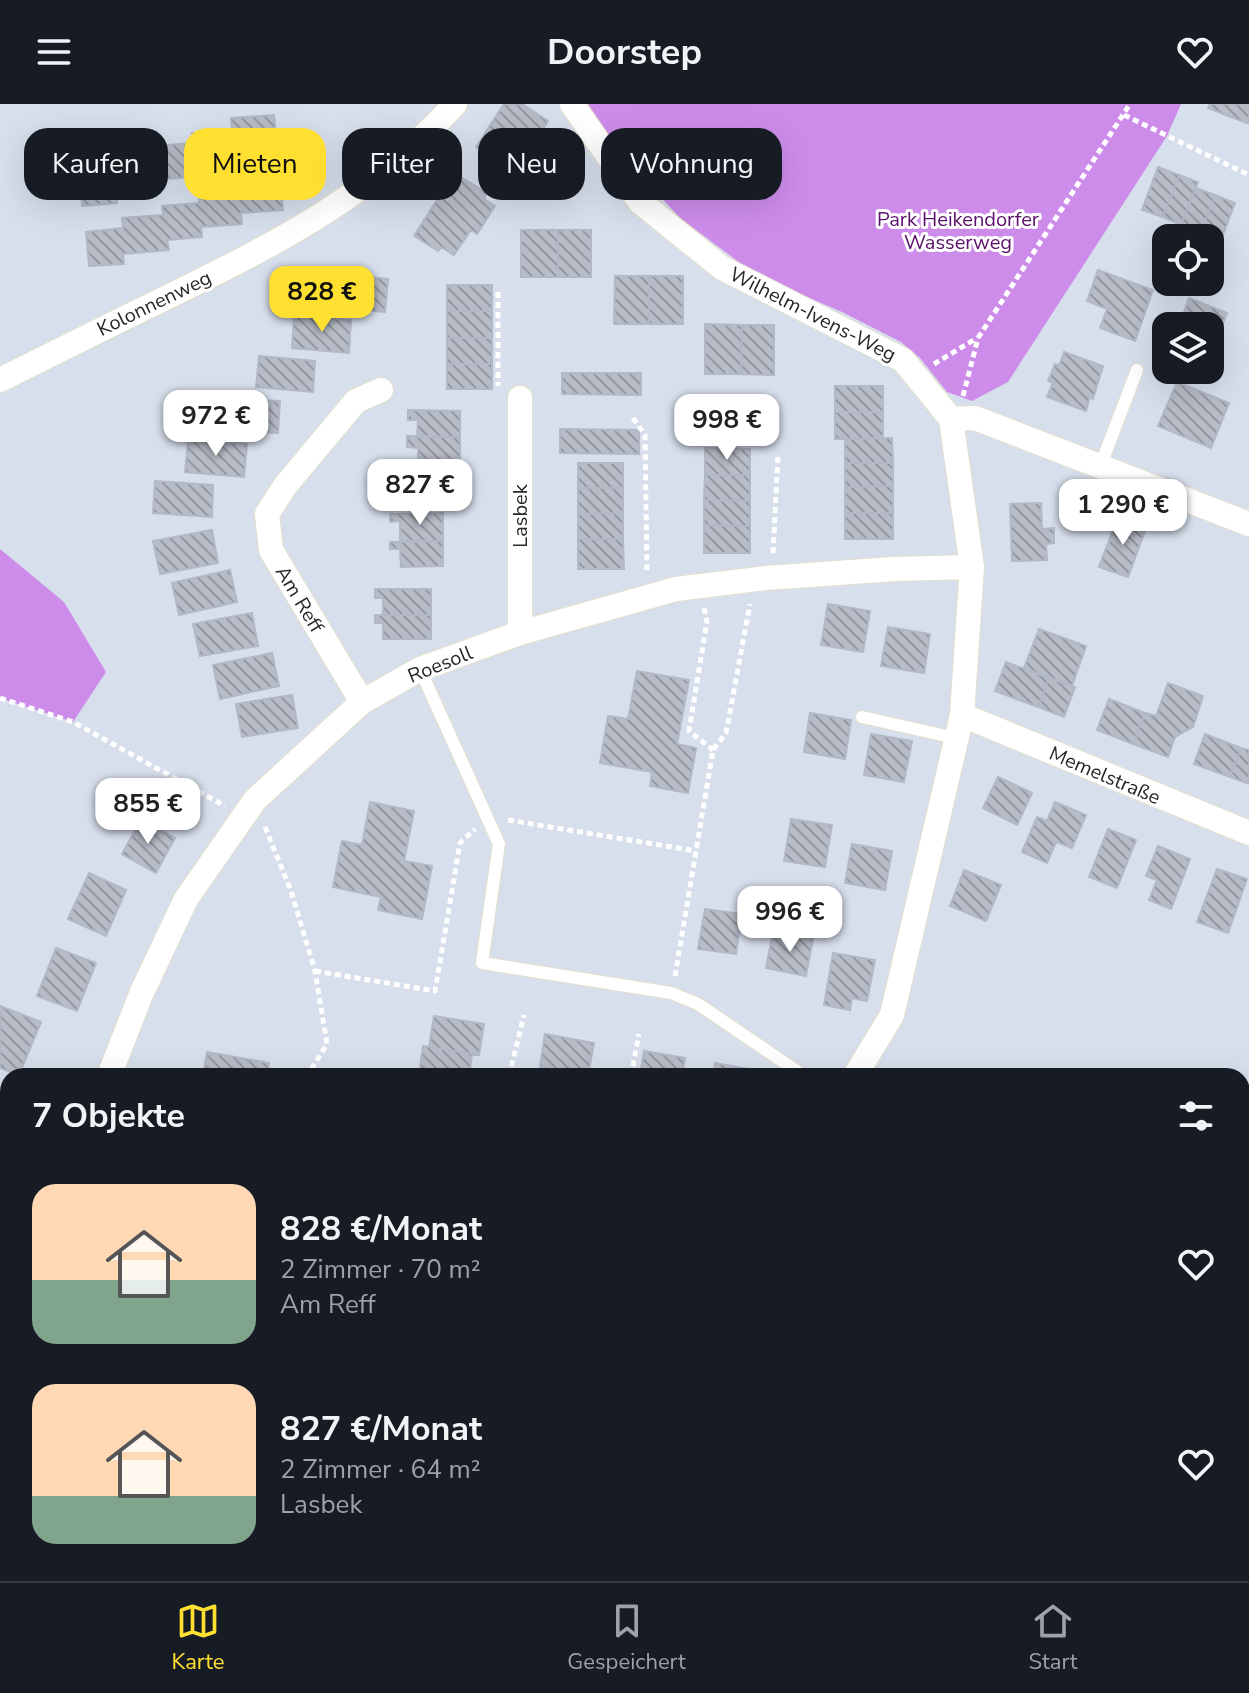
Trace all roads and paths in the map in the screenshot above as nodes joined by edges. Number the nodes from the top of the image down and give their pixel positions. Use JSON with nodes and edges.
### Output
{"nodes":[{"id":1,"x":455,"y":104,"type":"edge"},
{"id":2,"x":572,"y":104,"type":"edge"},
{"id":3,"x":1130,"y":104,"type":"edge"},
{"id":4,"x":1124,"y":115,"type":"junction"},
{"id":5,"x":1249,"y":175,"type":"edge"},
{"id":6,"x":498,"y":292,"type":"dead end"},
{"id":7,"x":978,"y":338,"type":"junction"},
{"id":8,"x":1137,"y":370,"type":"dead end"},
{"id":9,"x":917,"y":374,"type":"junction"},
{"id":10,"x":0,"y":380,"type":"edge"},
{"id":11,"x":381,"y":390,"type":"dead end"},
{"id":12,"x":520,"y":398,"type":"joint"},
{"id":13,"x":633,"y":418,"type":"dead end"},
{"id":14,"x":951,"y":419,"type":"junction"},
{"id":15,"x":778,"y":455,"type":"dead end"},
{"id":16,"x":1100,"y":467,"type":"junction"},
{"id":17,"x":1249,"y":524,"type":"edge"},
{"id":18,"x":972,"y":567,"type":"junction"},
{"id":19,"x":763,"y":579,"type":"junction"},
{"id":20,"x":700,"y":586,"type":"junction"},
{"id":21,"x":648,"y":596,"type":"junction"},
{"id":22,"x":520,"y":633,"type":"junction"},
{"id":23,"x":420,"y":669,"type":"junction"},
{"id":24,"x":0,"y":698,"type":"edge"},
{"id":25,"x":362,"y":702,"type":"junction"},
{"id":26,"x":862,"y":717,"type":"dead end"},
{"id":27,"x":958,"y":727,"type":"junction"},
{"id":28,"x":713,"y":750,"type":"junction"},
{"id":29,"x":249,"y":808,"type":"junction"},
{"id":30,"x":1249,"y":833,"type":"edge"},
{"id":31,"x":667,"y":844,"type":"dead end"},
{"id":32,"x":696,"y":851,"type":"junction"},
{"id":33,"x":679,"y":955,"type":"dead end"},
{"id":34,"x":524,"y":1015,"type":"dead end"},
{"id":35,"x":639,"y":1034,"type":"dead end"},
{"id":36,"x":112,"y":1068,"type":"edge"},
{"id":37,"x":312,"y":1068,"type":"edge"},
{"id":38,"x":511,"y":1068,"type":"edge"},
{"id":39,"x":633,"y":1068,"type":"edge"},
{"id":40,"x":792,"y":1068,"type":"edge"},
{"id":41,"x":860,"y":1068,"type":"edge"}],
"edges":[{"from":1,"to":10,"type":"street","name":"Kolonnenweg"},
{"from":2,"to":9,"type":"street","name":"Wilhelm-Ivens-Weg"},
{"from":3,"to":4,"type":"path"},
{"from":4,"to":5,"type":"path"},
{"from":4,"to":7,"type":"path"},
{"from":6,"to":12,"type":"path"},
{"from":7,"to":9,"type":"path"},
{"from":7,"to":14,"type":"path"},
{"from":8,"to":16,"type":"lane"},
{"from":9,"to":14,"type":"street","name":"Wilhelm-Ivens-Weg"},
{"from":11,"to":25,"type":"street","name":"Am Reff"},
{"from":12,"to":22,"type":"street","name":"Lasbek"},
{"from":13,"to":21,"type":"path"},
{"from":14,"to":16,"type":"street"},
{"from":14,"to":18,"type":"street","name":"Wilhelm-Ivens-Weg"},
{"from":15,"to":19,"type":"path"},
{"from":16,"to":17,"type":"street"},
{"from":18,"to":19,"type":"street","name":"Roesoll"},
{"from":18,"to":27,"type":"street","name":"Wilhelm-Ivens-Weg"},
{"from":19,"to":20,"type":"street","name":"Roesoll"},
{"from":19,"to":28,"type":"path"},
{"from":20,"to":21,"type":"street","name":"Roesoll"},
{"from":20,"to":28,"type":"path"},
{"from":21,"to":22,"type":"street","name":"Roesoll"},
{"from":22,"to":23,"type":"street","name":"Roesoll"},
{"from":23,"to":25,"type":"street","name":"Roesoll"},
{"from":23,"to":40,"type":"lane"},
{"from":24,"to":29,"type":"path"},
{"from":25,"to":29,"type":"street","name":"Roesoll"},
{"from":26,"to":27,"type":"lane"},
{"from":27,"to":30,"type":"street","name":"Memelstraße"},
{"from":27,"to":41,"type":"street","name":"Wilhelm-Ivens-Weg"},
{"from":28,"to":32,"type":"path"},
{"from":29,"to":36,"type":"street","name":"Roesoll"},
{"from":29,"to":37,"type":"path"},
{"from":31,"to":32,"type":"path"},
{"from":32,"to":33,"type":"path"},
{"from":34,"to":38,"type":"path"},
{"from":35,"to":39,"type":"path"}]}
